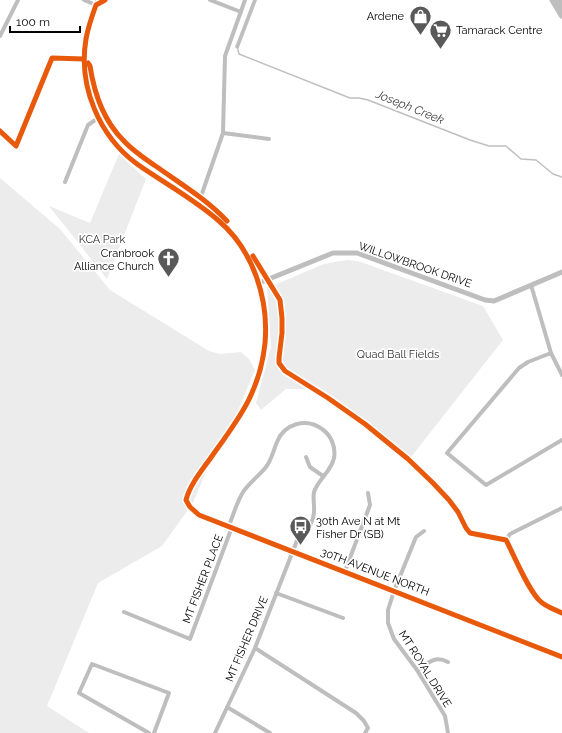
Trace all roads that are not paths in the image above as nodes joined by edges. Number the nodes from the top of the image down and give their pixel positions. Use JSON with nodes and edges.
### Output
{"nodes":[{"id":1,"x":18,"y":0,"type":"edge"},
{"id":2,"x":84,"y":0,"type":"edge"},
{"id":3,"x":210,"y":0,"type":"edge"},
{"id":4,"x":245,"y":0,"type":"edge"},
{"id":5,"x":553,"y":0,"type":"edge"},
{"id":6,"x":559,"y":0,"type":"edge"},
{"id":7,"x":97,"y":2,"type":"edge"},
{"id":8,"x":562,"y":5,"type":"edge"},
{"id":9,"x":240,"y":12,"type":"junction"},
{"id":10,"x":562,"y":16,"type":"edge"},
{"id":11,"x":1,"y":30,"type":"edge"},
{"id":12,"x":0,"y":36,"type":"edge"},
{"id":13,"x":84,"y":59,"type":"junction"},
{"id":14,"x":98,"y":118,"type":"junction"},
{"id":15,"x":0,"y":131,"type":"edge"},
{"id":16,"x":223,"y":133,"type":"junction"},
{"id":17,"x":268,"y":139,"type":"dead end"},
{"id":18,"x":65,"y":182,"type":"dead end"},
{"id":19,"x":198,"y":205,"type":"junction"},
{"id":20,"x":562,"y":272,"type":"edge"},
{"id":21,"x":259,"y":283,"type":"junction"},
{"id":22,"x":531,"y":285,"type":"junction"},
{"id":23,"x":551,"y":353,"type":"junction"},
{"id":24,"x":562,"y":375,"type":"edge"},
{"id":25,"x":562,"y":440,"type":"edge"},
{"id":26,"x":306,"y":457,"type":"dead end"},
{"id":27,"x":323,"y":476,"type":"junction"},
{"id":28,"x":368,"y":492,"type":"dead end"},
{"id":29,"x":562,"y":508,"type":"edge"},
{"id":30,"x":230,"y":526,"type":"junction"},
{"id":31,"x":424,"y":531,"type":"dead end"},
{"id":32,"x":293,"y":551,"type":"junction"},
{"id":33,"x":345,"y":571,"type":"junction"},
{"id":34,"x":394,"y":591,"type":"junction"},
{"id":35,"x":276,"y":593,"type":"junction"},
{"id":36,"x":124,"y":612,"type":"dead end"},
{"id":37,"x":562,"y":613,"type":"edge"},
{"id":38,"x":343,"y":618,"type":"dead end"},
{"id":39,"x":255,"y":648,"type":"junction"},
{"id":40,"x":562,"y":657,"type":"edge"},
{"id":41,"x":448,"y":662,"type":"dead end"},
{"id":42,"x":417,"y":670,"type":"junction"},
{"id":43,"x":227,"y":707,"type":"junction"},
{"id":44,"x":150,"y":733,"type":"edge"},
{"id":45,"x":154,"y":733,"type":"edge"},
{"id":46,"x":215,"y":733,"type":"edge"},
{"id":47,"x":270,"y":733,"type":"edge"},
{"id":48,"x":365,"y":733,"type":"edge"},
{"id":49,"x":448,"y":733,"type":"edge"}],
"edges":[{"from":1,"to":11,"type":"street"},
{"from":2,"to":7,"type":"street"},
{"from":3,"to":9,"type":"street"},
{"from":4,"to":9,"type":"street"},
{"from":5,"to":10,"type":"highway"},
{"from":6,"to":8,"type":"highway"},
{"from":7,"to":13,"type":"street"},
{"from":9,"to":16,"type":"street"},
{"from":11,"to":12,"type":"street"},
{"from":13,"to":14,"type":"street"},
{"from":13,"to":15,"type":"street"},
{"from":14,"to":18,"type":"street"},
{"from":14,"to":19,"type":"street"},
{"from":16,"to":17,"type":"street"},
{"from":16,"to":19,"type":"street"},
{"from":19,"to":21,"type":"street"},
{"from":20,"to":22,"type":"street","name":"WILLOWBROOK DRIVE"},
{"from":21,"to":22,"type":"street","name":"WILLOWBROOK DRIVE"},
{"from":21,"to":30,"type":"street","name":"30TH AVENUE NORTH"},
{"from":22,"to":23,"type":"street"},
{"from":23,"to":24,"type":"street"},
{"from":23,"to":25,"type":"street"},
{"from":26,"to":27,"type":"street"},
{"from":27,"to":30,"type":"street","name":"MT FISHER DRIVE"},
{"from":27,"to":32,"type":"street","name":"MT FISHER DRIVE"},
{"from":28,"to":33,"type":"street"},
{"from":29,"to":37,"type":"street"},
{"from":30,"to":32,"type":"street","name":"30TH AVENUE NORTH"},
{"from":30,"to":36,"type":"street","name":"MT FISHER PLACE"},
{"from":31,"to":34,"type":"street","name":"MT ROYAL DRIVE"},
{"from":32,"to":33,"type":"street","name":"30TH AVENUE NORTH"},
{"from":32,"to":35,"type":"street","name":"MT FISHER DRIVE"},
{"from":33,"to":34,"type":"street","name":"30TH AVENUE NORTH"},
{"from":34,"to":40,"type":"street","name":"30TH AVENUE NORTH"},
{"from":34,"to":42,"type":"street","name":"MT ROYAL DRIVE"},
{"from":35,"to":38,"type":"street"},
{"from":35,"to":39,"type":"street","name":"MT FISHER DRIVE"},
{"from":39,"to":43,"type":"street","name":"MT FISHER DRIVE"},
{"from":39,"to":48,"type":"street"},
{"from":41,"to":42,"type":"street"},
{"from":42,"to":49,"type":"street","name":"MT ROYAL DRIVE"},
{"from":43,"to":46,"type":"street","name":"MT FISHER DRIVE"},
{"from":43,"to":47,"type":"street"},
{"from":44,"to":45,"type":"street"}]}
